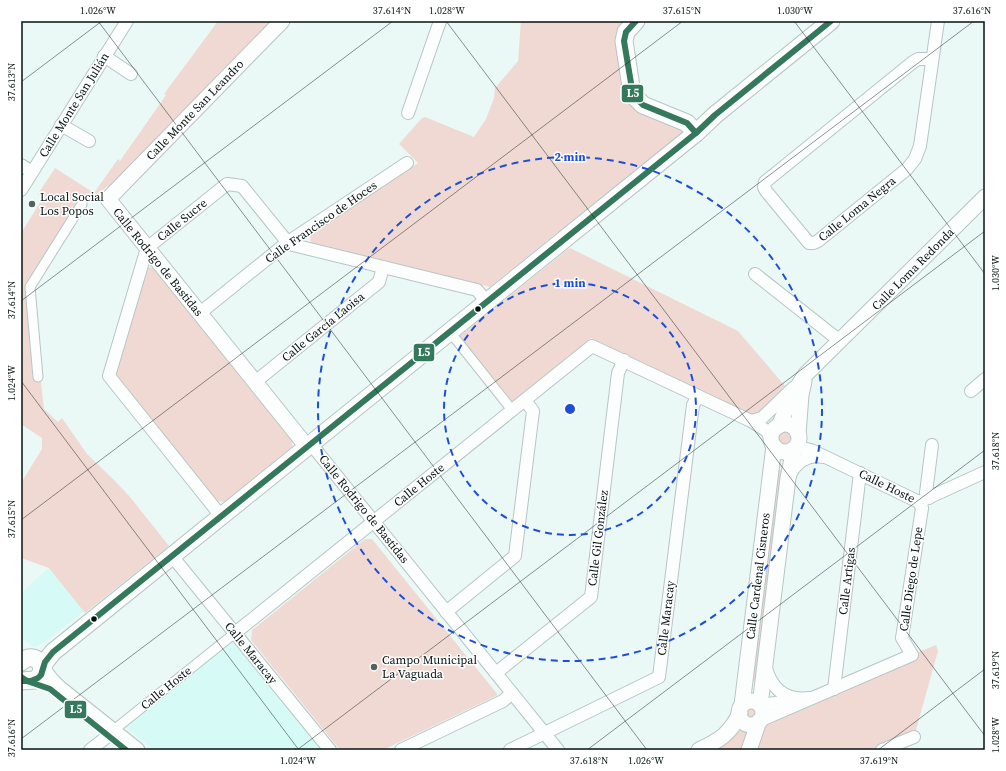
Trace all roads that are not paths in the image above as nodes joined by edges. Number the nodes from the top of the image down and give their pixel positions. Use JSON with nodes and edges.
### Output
{"nodes":[{"id":1,"x":127,"y":21,"type":"edge"},
{"id":2,"x":282,"y":21,"type":"edge"},
{"id":3,"x":440,"y":21,"type":"edge"},
{"id":4,"x":636,"y":21,"type":"edge"},
{"id":5,"x":831,"y":21,"type":"edge"},
{"id":6,"x":938,"y":21,"type":"edge"},
{"id":7,"x":104,"y":56,"type":"junction"},
{"id":8,"x":932,"y":59,"type":"junction"},
{"id":9,"x":131,"y":74,"type":"dead end"},
{"id":10,"x":408,"y":113,"type":"dead end"},
{"id":11,"x":61,"y":125,"type":"junction"},
{"id":12,"x":696,"y":133,"type":"junction"},
{"id":13,"x":89,"y":142,"type":"dead end"},
{"id":14,"x":407,"y":163,"type":"dead end"},
{"id":15,"x":21,"y":165,"type":"edge"},
{"id":16,"x":32,"y":172,"type":"junction"},
{"id":17,"x":21,"y":190,"type":"edge"},
{"id":18,"x":985,"y":197,"type":"edge"},
{"id":19,"x":108,"y":198,"type":"joint"},
{"id":20,"x":82,"y":204,"type":"dead end"},
{"id":21,"x":288,"y":242,"type":"junction"},
{"id":22,"x":147,"y":248,"type":"junction"},
{"id":23,"x":383,"y":267,"type":"junction"},
{"id":24,"x":755,"y":274,"type":"dead end"},
{"id":25,"x":487,"y":302,"type":"junction"},
{"id":26,"x":200,"y":313,"type":"junction"},
{"id":27,"x":450,"y":332,"type":"junction"},
{"id":28,"x":840,"y":341,"type":"junction"},
{"id":29,"x":624,"y":360,"type":"junction"},
{"id":30,"x":38,"y":377,"type":"dead end"},
{"id":31,"x":985,"y":379,"type":"edge"},
{"id":32,"x":255,"y":382,"type":"junction"},
{"id":33,"x":796,"y":391,"type":"junction"},
{"id":34,"x":971,"y":391,"type":"dead end"},
{"id":35,"x":698,"y":396,"type":"junction"},
{"id":36,"x":525,"y":400,"type":"junction"},
{"id":37,"x":512,"y":410,"type":"junction"},
{"id":38,"x":751,"y":421,"type":"junction"},
{"id":39,"x":798,"y":434,"type":"junction"},
{"id":40,"x":775,"y":437,"type":"junction"},
{"id":41,"x":311,"y":444,"type":"junction"},
{"id":42,"x":932,"y":445,"type":"dead end"},
{"id":43,"x":794,"y":449,"type":"junction"},
{"id":44,"x":811,"y":450,"type":"junction"},
{"id":45,"x":833,"y":460,"type":"junction"},
{"id":46,"x":985,"y":472,"type":"edge"},
{"id":47,"x":860,"y":473,"type":"junction"},
{"id":48,"x":788,"y":478,"type":"junction"},
{"id":49,"x":924,"y":500,"type":"junction"},
{"id":50,"x":221,"y":516,"type":"junction"},
{"id":51,"x":374,"y":521,"type":"junction"},
{"id":52,"x":172,"y":556,"type":"junction"},
{"id":53,"x":446,"y":612,"type":"junction"},
{"id":54,"x":235,"y":633,"type":"junction"},
{"id":55,"x":28,"y":661,"type":"edge"},
{"id":56,"x":765,"y":665,"type":"junction"},
{"id":57,"x":496,"y":673,"type":"junction"},
{"id":58,"x":23,"y":679,"type":"edge"},
{"id":59,"x":834,"y":689,"type":"junction"},
{"id":60,"x":512,"y":693,"type":"junction"},
{"id":61,"x":816,"y":697,"type":"junction"},
{"id":62,"x":760,"y":705,"type":"junction"},
{"id":63,"x":741,"y":709,"type":"junction"},
{"id":64,"x":759,"y":721,"type":"junction"},
{"id":65,"x":111,"y":733,"type":"junction"},
{"id":66,"x":544,"y":733,"type":"junction"},
{"id":67,"x":914,"y":737,"type":"dead end"},
{"id":68,"x":90,"y":750,"type":"edge"},
{"id":69,"x":126,"y":750,"type":"edge"},
{"id":70,"x":137,"y":750,"type":"edge"},
{"id":71,"x":330,"y":750,"type":"edge"},
{"id":72,"x":401,"y":750,"type":"edge"},
{"id":73,"x":510,"y":750,"type":"edge"},
{"id":74,"x":558,"y":750,"type":"edge"},
{"id":75,"x":700,"y":750,"type":"edge"},
{"id":76,"x":749,"y":750,"type":"edge"},
{"id":77,"x":882,"y":750,"type":"edge"}],
"edges":[{"from":1,"to":7,"type":"street","name":"Calle Monte San Julián"},
{"from":2,"to":19,"type":"street","name":"Calle Monte San Leandro"},
{"from":3,"to":10,"type":"street"},
{"from":4,"to":12,"type":"main road"},
{"from":5,"to":12,"type":"main road"},
{"from":6,"to":8,"type":"street","name":"Calle Loma Negra"},
{"from":7,"to":9,"type":"street"},
{"from":7,"to":11,"type":"street","name":"Calle Monte San Julián"},
{"from":8,"to":8,"type":"street","name":"Calle Loma Negra"},
{"from":11,"to":13,"type":"street"},
{"from":11,"to":16,"type":"street","name":"Calle Monte San Julián"},
{"from":12,"to":25,"type":"main road"},
{"from":14,"to":21,"type":"street","name":"Calle Francisco de Hoces"},
{"from":15,"to":16,"type":"street"},
{"from":16,"to":17,"type":"street","name":"Calle Monte San Julián"},
{"from":18,"to":28,"type":"street","name":"Calle Loma Redonda"},
{"from":19,"to":22,"type":"street","name":"Calle Rodrigo de Bastidas"},
{"from":20,"to":30,"type":"street"},
{"from":21,"to":22,"type":"street","name":"Calle Sucre"},
{"from":21,"to":23,"type":"street"},
{"from":21,"to":26,"type":"street","name":"Calle Francisco de Hoces"},
{"from":22,"to":26,"type":"street","name":"Calle Rodrigo de Bastidas"},
{"from":22,"to":50,"type":"street","name":"Calle Sucre"},
{"from":23,"to":25,"type":"street"},
{"from":23,"to":32,"type":"street","name":"Calle García Laoisa"},
{"from":24,"to":28,"type":"street"},
{"from":25,"to":27,"type":"main road"},
{"from":26,"to":32,"type":"street","name":"Calle Rodrigo de Bastidas"},
{"from":27,"to":37,"type":"street"},
{"from":27,"to":41,"type":"main road"},
{"from":28,"to":33,"type":"street","name":"Calle Loma Redonda"},
{"from":29,"to":35,"type":"street","name":"Calle Hoste"},
{"from":29,"to":36,"type":"street","name":"Calle Hoste"},
{"from":29,"to":57,"type":"street","name":"Calle Gil González"},
{"from":31,"to":34,"type":"street"},
{"from":32,"to":41,"type":"street","name":"Calle Rodrigo de Bastidas"},
{"from":33,"to":38,"type":"street"},
{"from":33,"to":39,"type":"street"},
{"from":33,"to":40,"type":"street","name":"Calle Cardenal Cisneros"},
{"from":35,"to":38,"type":"street","name":"Calle Hoste"},
{"from":35,"to":66,"type":"street","name":"Calle Maracay"},
{"from":36,"to":37,"type":"street","name":"Calle Hoste"},
{"from":36,"to":53,"type":"street"},
{"from":37,"to":51,"type":"street","name":"Calle Hoste"},
{"from":38,"to":40,"type":"street","name":"Calle Hoste"},
{"from":39,"to":40,"type":"street"},
{"from":39,"to":43,"type":"street"},
{"from":39,"to":44,"type":"street","name":"Calle Hoste"},
{"from":40,"to":43,"type":"street"},
{"from":40,"to":63,"type":"street","name":"Calle Cardenal Cisneros"},
{"from":41,"to":50,"type":"main road"},
{"from":41,"to":51,"type":"street","name":"Calle Rodrigo de Bastidas"},
{"from":42,"to":49,"type":"street","name":"Calle Diego de Lepe"},
{"from":43,"to":44,"type":"street","name":"Calle Hoste"},
{"from":43,"to":48,"type":"street","name":"Calle Cardenal Cisneros"},
{"from":44,"to":45,"type":"street","name":"Calle Hoste"},
{"from":45,"to":47,"type":"street","name":"Calle Hoste"},
{"from":45,"to":48,"type":"street"},
{"from":46,"to":49,"type":"street","name":"Calle Hoste"},
{"from":47,"to":49,"type":"street","name":"Calle Hoste"},
{"from":47,"to":59,"type":"street","name":"Calle Artigas"},
{"from":48,"to":56,"type":"street","name":"Calle Cardenal Cisneros"},
{"from":49,"to":59,"type":"street","name":"Calle Diego de Lepe"},
{"from":50,"to":52,"type":"main road"},
{"from":51,"to":53,"type":"street","name":"Calle Rodrigo de Bastidas"},
{"from":51,"to":54,"type":"street","name":"Calle Hoste"},
{"from":52,"to":54,"type":"street","name":"Calle Maracay"},
{"from":52,"to":55,"type":"main road"},
{"from":53,"to":57,"type":"street","name":"Calle Rodrigo de Bastidas"},
{"from":54,"to":65,"type":"street","name":"Calle Hoste"},
{"from":54,"to":71,"type":"street","name":"Calle Maracay"},
{"from":55,"to":58,"type":"main road"},
{"from":55,"to":65,"type":"street"},
{"from":56,"to":61,"type":"street"},
{"from":56,"to":62,"type":"street","name":"Calle Cardenal Cisneros"},
{"from":57,"to":60,"type":"street","name":"Calle Rodrigo de Bastidas"},
{"from":58,"to":65,"type":"street"},
{"from":59,"to":61,"type":"street"},
{"from":60,"to":66,"type":"street","name":"Calle Rodrigo de Bastidas"},
{"from":60,"to":72,"type":"street"},
{"from":61,"to":62,"type":"street"},
{"from":61,"to":64,"type":"street"},
{"from":62,"to":63,"type":"street"},
{"from":62,"to":64,"type":"street"},
{"from":63,"to":64,"type":"street"},
{"from":63,"to":75,"type":"street"},
{"from":64,"to":76,"type":"street"},
{"from":65,"to":68,"type":"street"},
{"from":65,"to":69,"type":"street"},
{"from":65,"to":70,"type":"street"},
{"from":66,"to":73,"type":"street","name":"Calle Maracay"},
{"from":66,"to":74,"type":"street","name":"Calle Rodrigo de Bastidas"},
{"from":67,"to":77,"type":"street"}]}
